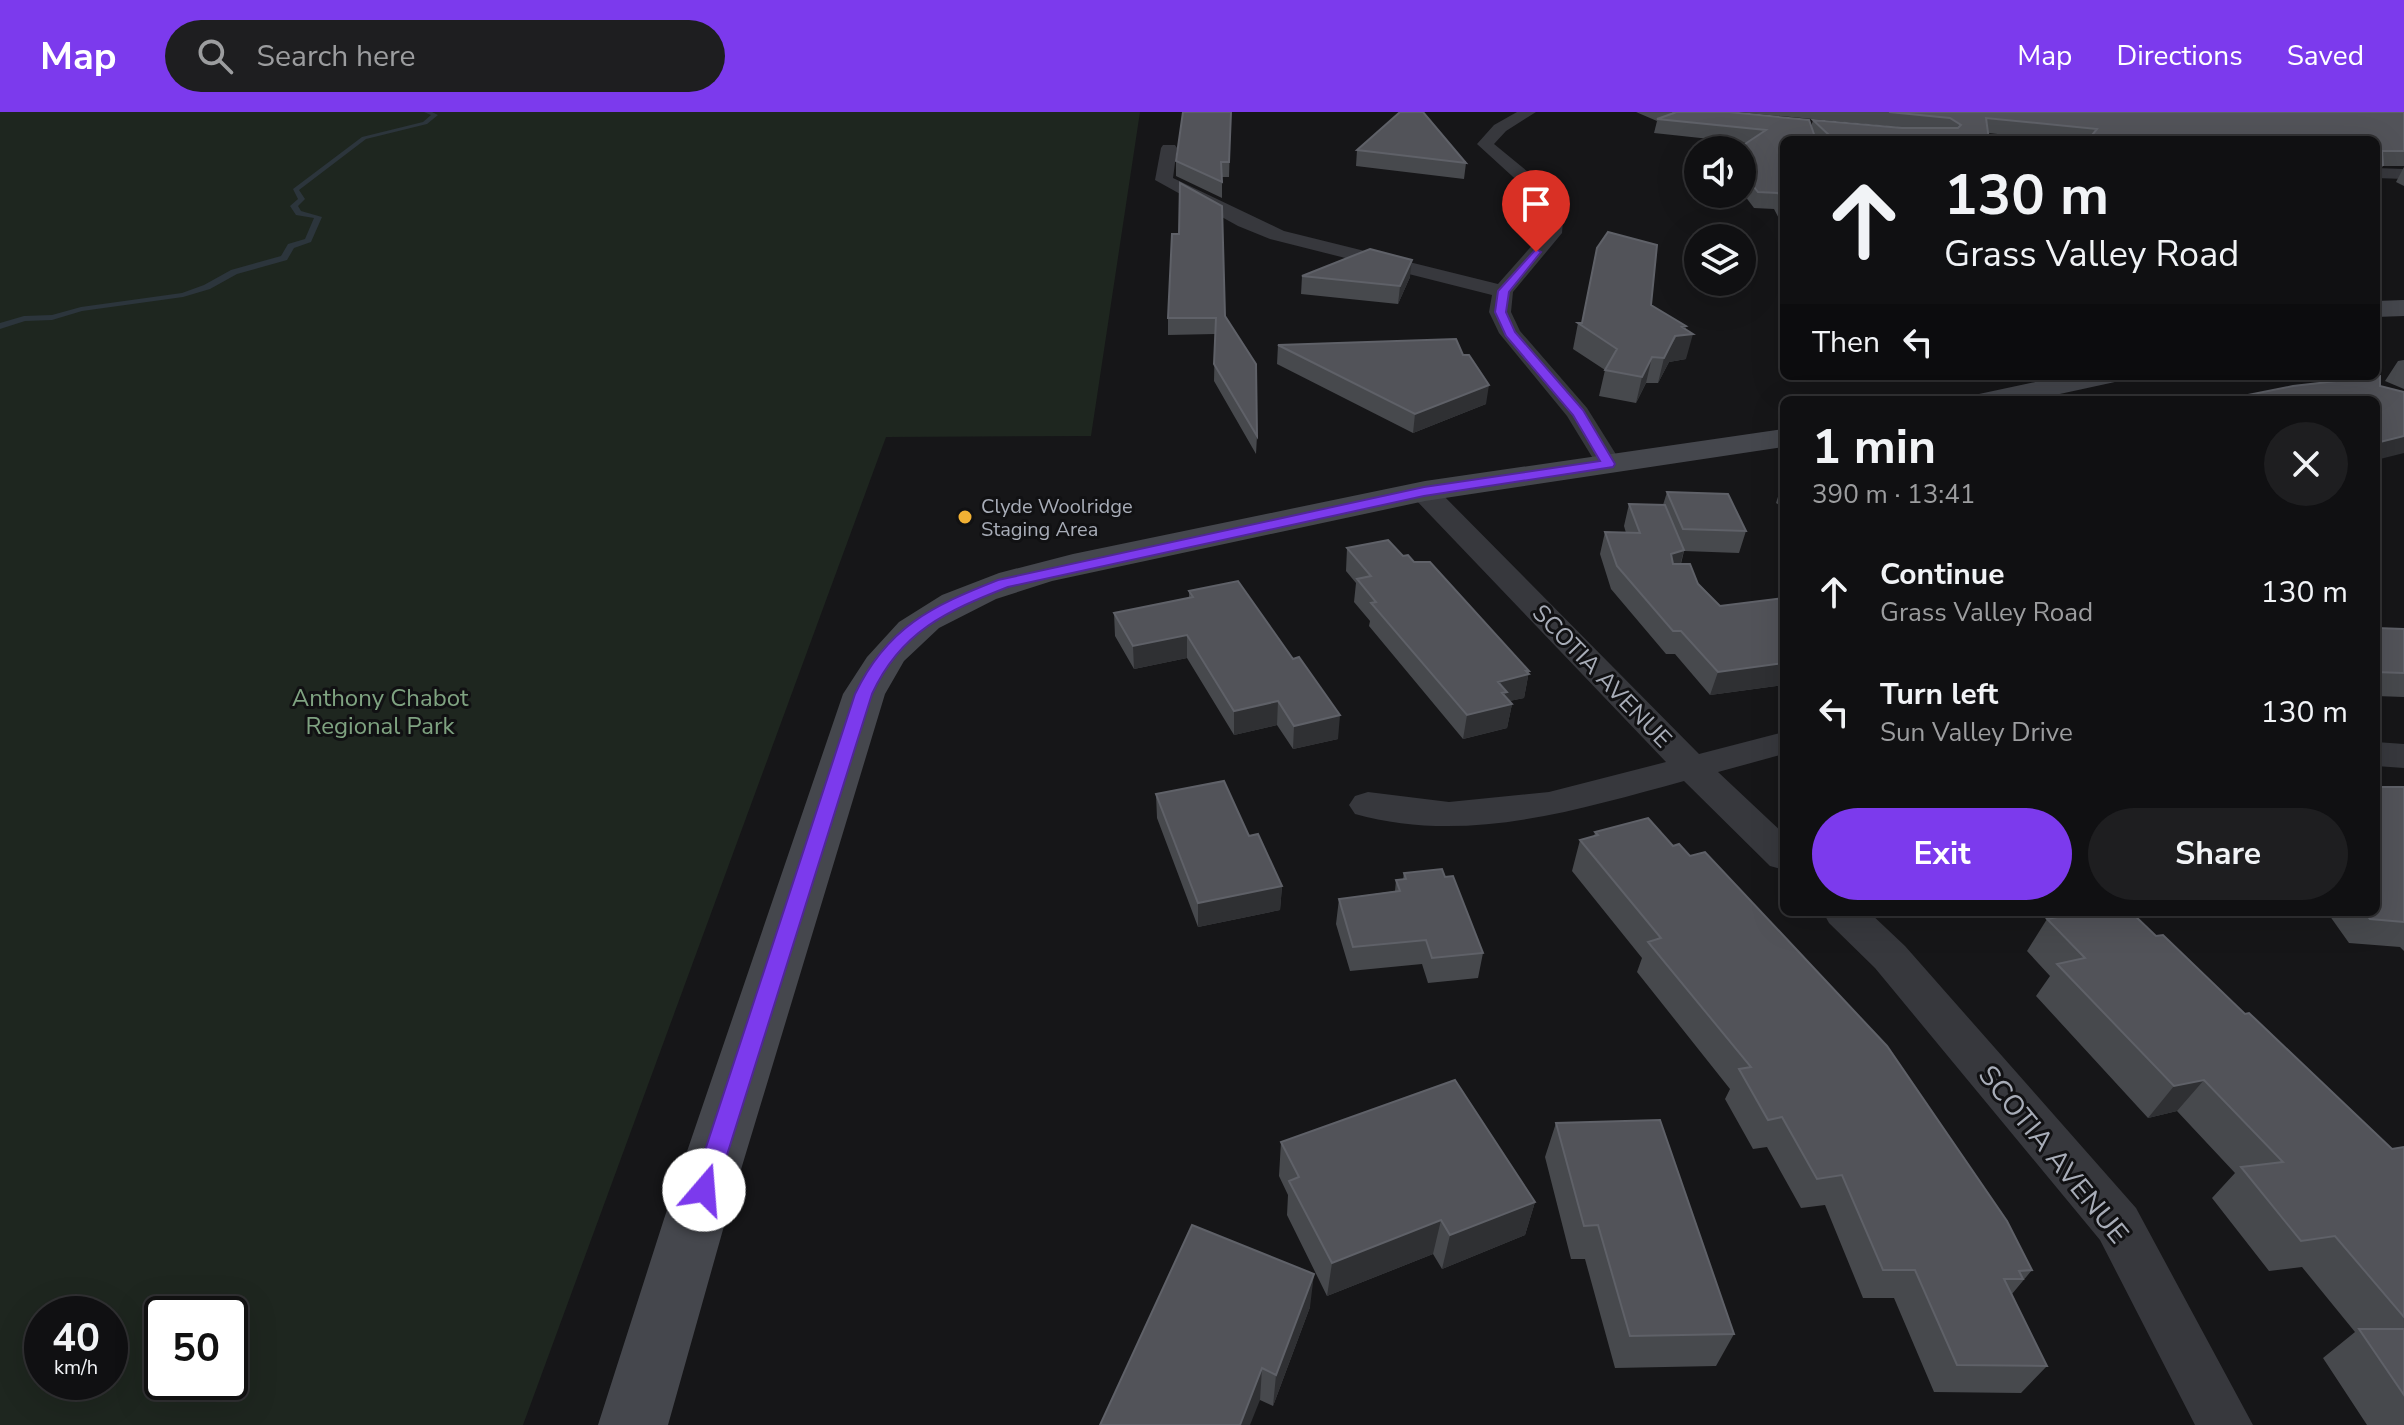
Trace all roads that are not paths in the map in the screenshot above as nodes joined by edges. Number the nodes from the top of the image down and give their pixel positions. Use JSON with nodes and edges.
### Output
{"nodes":[{"id":1,"x":1528,"y":112,"type":"edge"},
{"id":2,"x":1169,"y":148,"type":"dead end"},
{"id":3,"x":2380,"y":173,"type":"edge"},
{"id":4,"x":2404,"y":174,"type":"edge"},
{"id":5,"x":1503,"y":291,"type":"junction"},
{"id":6,"x":2404,"y":308,"type":"edge"},
{"id":7,"x":2380,"y":309,"type":"edge"},
{"id":8,"x":2086,"y":380,"type":"edge"},
{"id":9,"x":2008,"y":396,"type":"edge"},
{"id":10,"x":1780,"y":439,"type":"edge"},
{"id":11,"x":1609,"y":464,"type":"junction"},
{"id":12,"x":1424,"y":492,"type":"junction"},
{"id":13,"x":1780,"y":744,"type":"edge"},
{"id":14,"x":2380,"y":754,"type":"edge"},
{"id":15,"x":2404,"y":756,"type":"edge"},
{"id":16,"x":1691,"y":767,"type":"junction"},
{"id":17,"x":1368,"y":805,"type":"dead end"},
{"id":18,"x":1780,"y":852,"type":"edge"},
{"id":19,"x":1847,"y":916,"type":"edge"},
{"id":20,"x":633,"y":1425,"type":"edge"},
{"id":21,"x":2225,"y":1425,"type":"edge"}],
"edges":[{"from":1,"to":5,"type":"street"},
{"from":2,"to":5,"type":"street"},
{"from":3,"to":4,"type":"street"},
{"from":5,"to":11,"type":"street"},
{"from":6,"to":7,"type":"main road"},
{"from":8,"to":9,"type":"main road"},
{"from":10,"to":11,"type":"main road"},
{"from":11,"to":12,"type":"main road"},
{"from":12,"to":16,"type":"street","name":"SCOTIA AVENUE"},
{"from":12,"to":20,"type":"main road"},
{"from":13,"to":16,"type":"street"},
{"from":14,"to":15,"type":"street"},
{"from":16,"to":17,"type":"street"},
{"from":16,"to":18,"type":"street","name":"SCOTIA AVENUE"},
{"from":19,"to":21,"type":"street","name":"SCOTIA AVENUE"}]}
